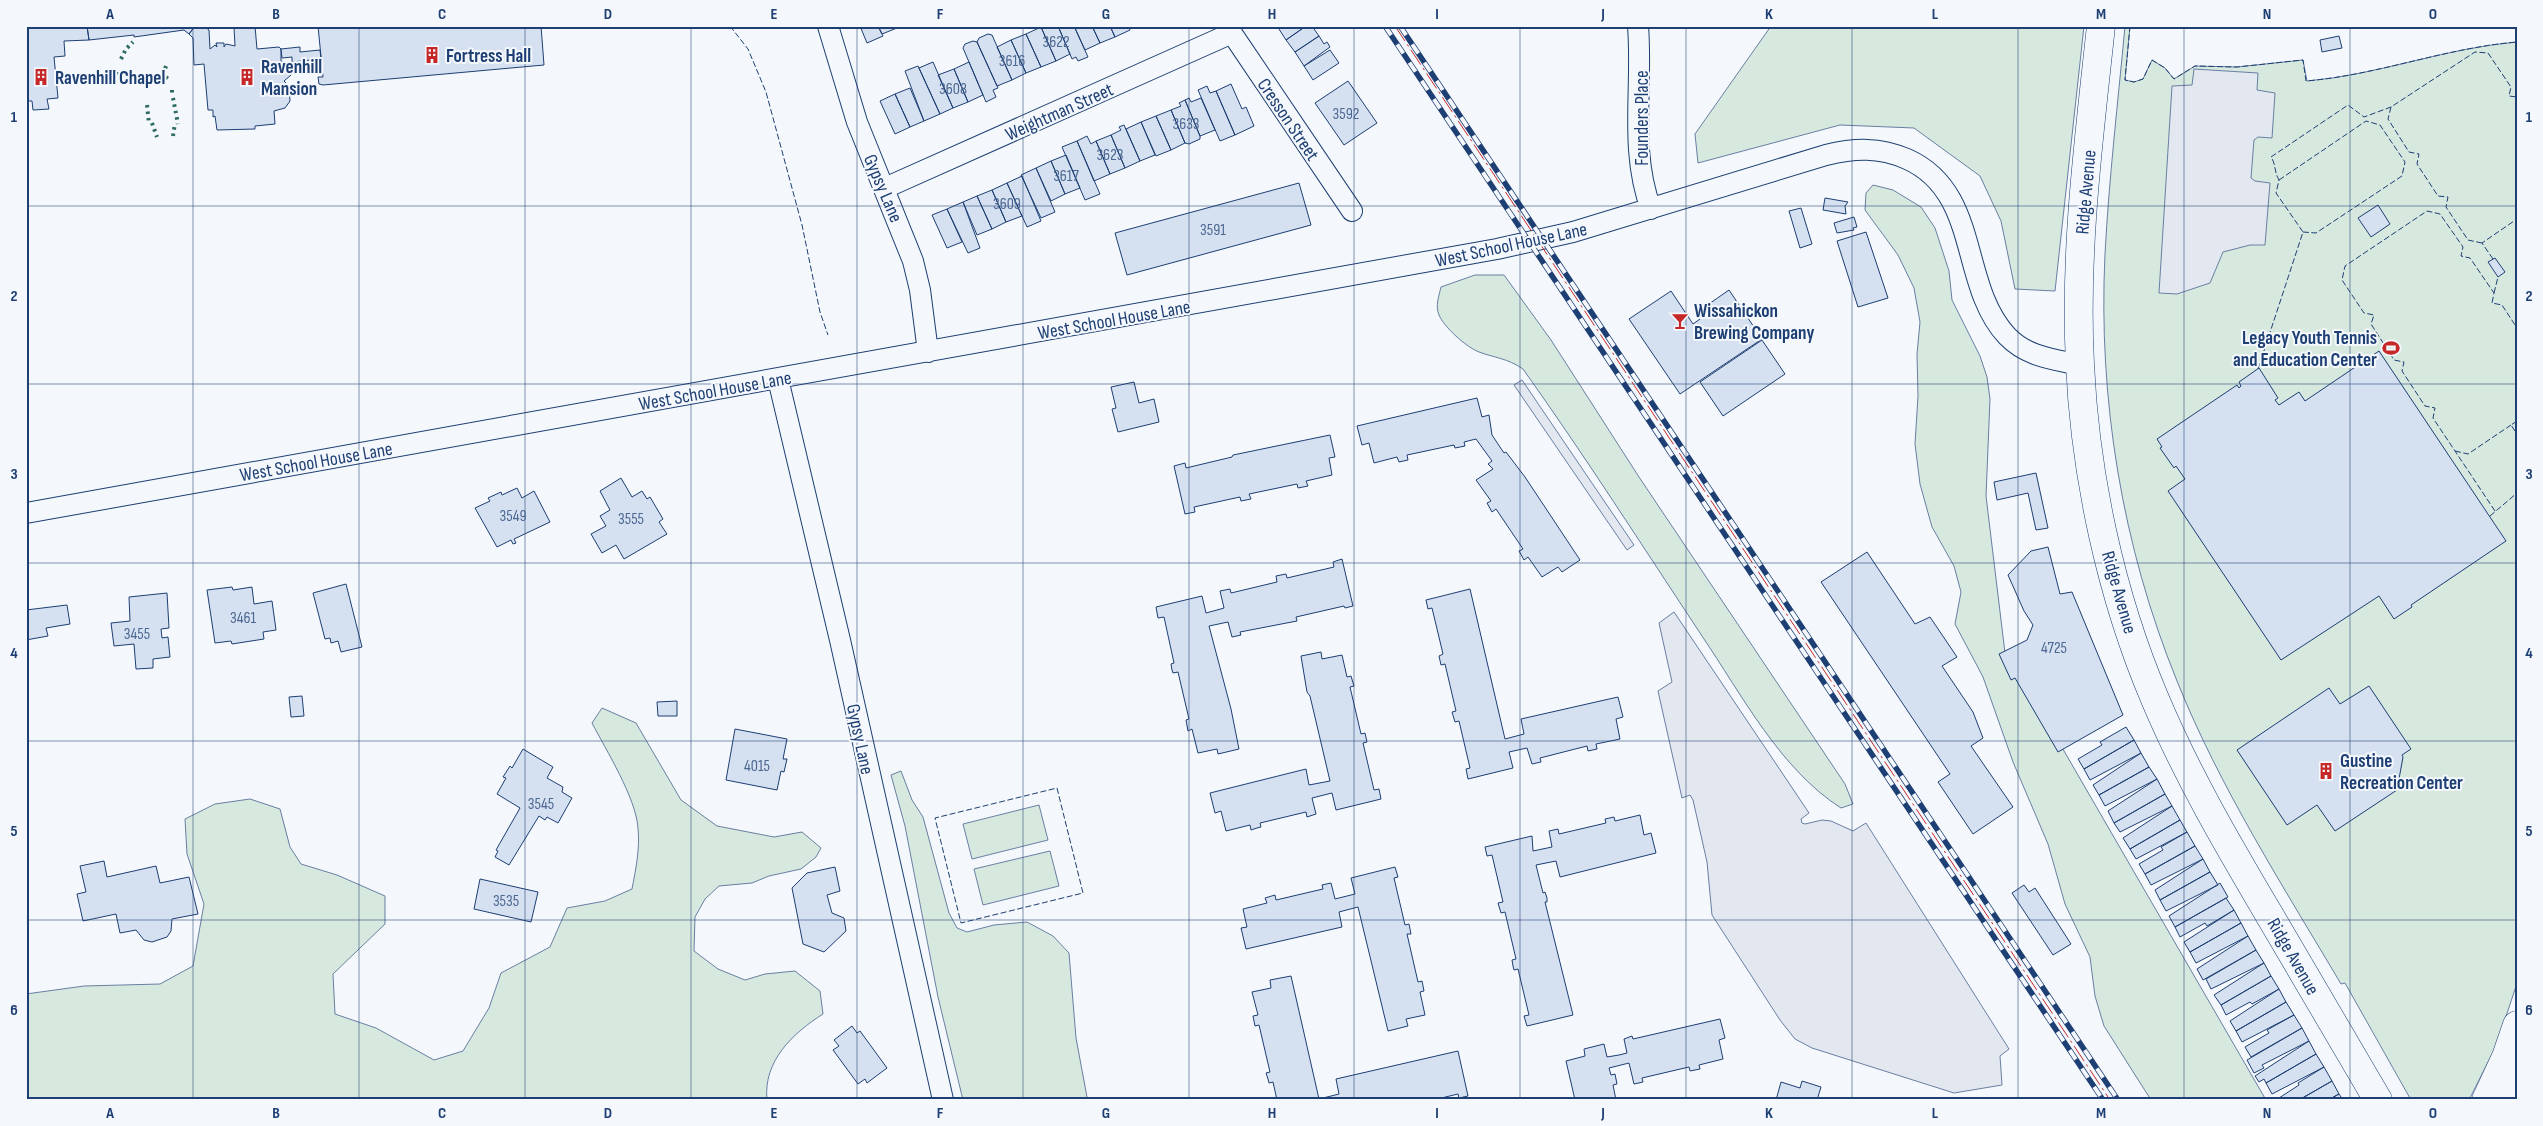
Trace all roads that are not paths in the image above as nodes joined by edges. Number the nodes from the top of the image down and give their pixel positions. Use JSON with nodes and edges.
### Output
{"nodes":[{"id":1,"x":828,"y":26,"type":"edge"},
{"id":2,"x":1638,"y":26,"type":"edge"},
{"id":3,"x":2101,"y":26,"type":"edge"},
{"id":4,"x":1229,"y":30,"type":"edge"},
{"id":5,"x":885,"y":188,"type":"junction"},
{"id":6,"x":1651,"y":209,"type":"junction"},
{"id":7,"x":1352,"y":211,"type":"dead end"},
{"id":8,"x":928,"y":352,"type":"junction"},
{"id":9,"x":2080,"y":365,"type":"junction"},
{"id":10,"x":778,"y":379,"type":"junction"},
{"id":11,"x":26,"y":513,"type":"edge"},
{"id":12,"x":2517,"y":1025,"type":"edge"},
{"id":13,"x":2517,"y":1085,"type":"edge"},
{"id":14,"x":942,"y":1100,"type":"edge"},
{"id":15,"x":2378,"y":1100,"type":"edge"},
{"id":16,"x":2486,"y":1100,"type":"edge"},
{"id":17,"x":2507,"y":1100,"type":"edge"}],
"edges":[{"from":1,"to":5,"type":"street","name":"Gypsy Lane"},
{"from":2,"to":6,"type":"street","name":"Founders Place"},
{"from":3,"to":9,"type":"main road","name":"Ridge Avenue"},
{"from":4,"to":5,"type":"street","name":"Weightman Street"},
{"from":4,"to":7,"type":"street","name":"Cresson Street"},
{"from":5,"to":8,"type":"street","name":"Gypsy Lane"},
{"from":6,"to":8,"type":"street","name":"West School House Lane"},
{"from":6,"to":9,"type":"street","name":"West School House Lane"},
{"from":8,"to":10,"type":"street","name":"West School House Lane"},
{"from":9,"to":15,"type":"main road","name":"Ridge Avenue"},
{"from":10,"to":11,"type":"street","name":"West School House Lane"},
{"from":10,"to":14,"type":"street","name":"Gypsy Lane"},
{"from":12,"to":16,"type":"main road"},
{"from":13,"to":17,"type":"main road"}]}
